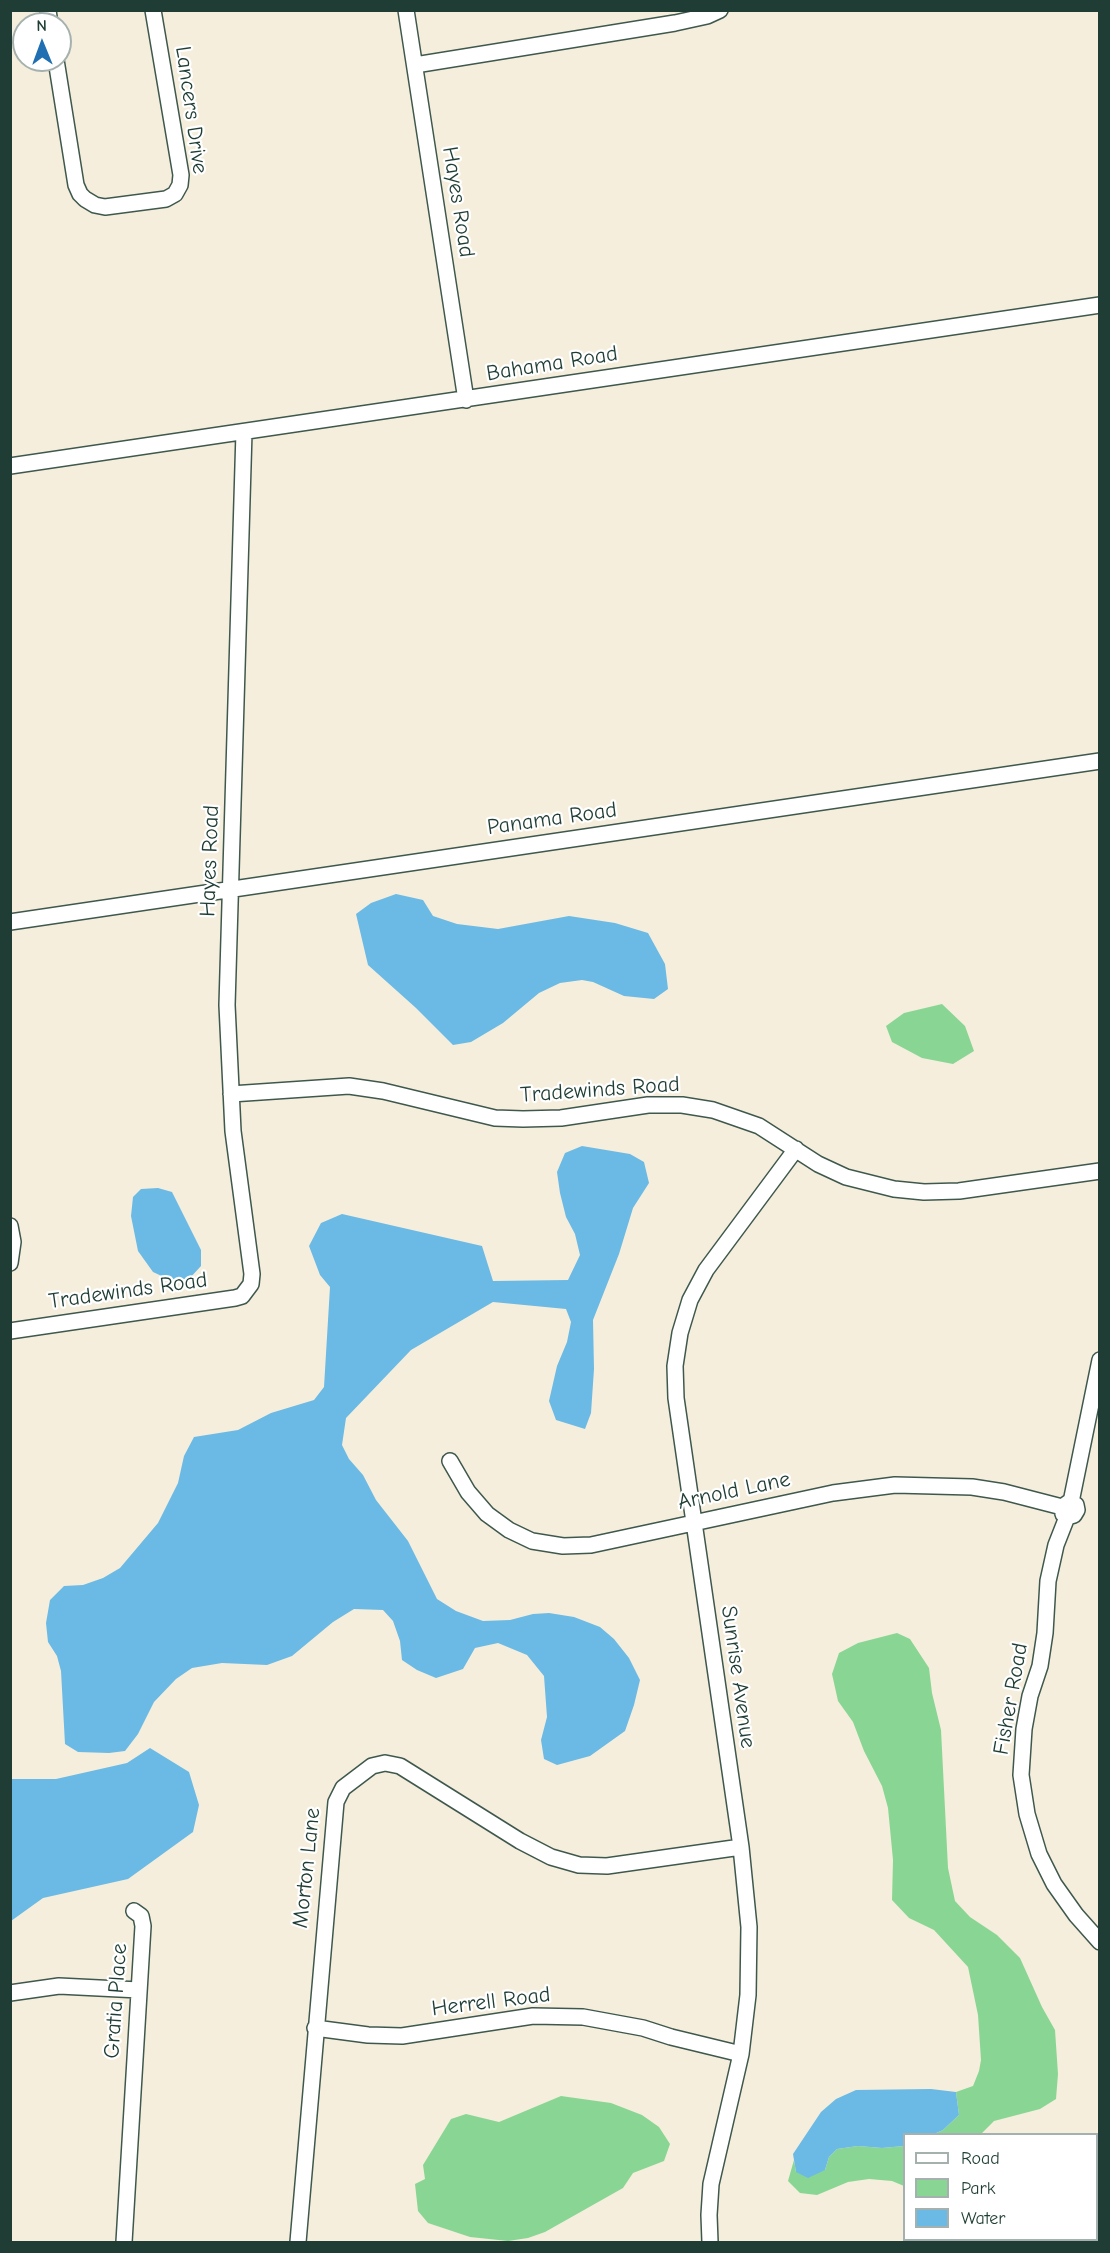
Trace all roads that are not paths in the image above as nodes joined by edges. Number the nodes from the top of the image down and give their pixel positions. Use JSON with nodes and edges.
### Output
{"nodes":[{"id":1,"x":153,"y":10,"type":"edge"},
{"id":2,"x":406,"y":10,"type":"edge"},
{"id":3,"x":720,"y":10,"type":"edge"},
{"id":4,"x":415,"y":65,"type":"junction"},
{"id":5,"x":58,"y":72,"type":"edge"},
{"id":6,"x":1100,"y":305,"type":"edge"},
{"id":7,"x":466,"y":400,"type":"junction"},
{"id":8,"x":244,"y":432,"type":"junction"},
{"id":9,"x":10,"y":466,"type":"edge"},
{"id":10,"x":1100,"y":760,"type":"edge"},
{"id":11,"x":232,"y":889,"type":"junction"},
{"id":12,"x":10,"y":922,"type":"edge"},
{"id":13,"x":231,"y":1094,"type":"junction"},
{"id":14,"x":796,"y":1149,"type":"junction"},
{"id":15,"x":1100,"y":1171,"type":"edge"},
{"id":16,"x":10,"y":1226,"type":"edge"},
{"id":17,"x":10,"y":1263,"type":"edge"},
{"id":18,"x":249,"y":1290,"type":"joint"},
{"id":19,"x":10,"y":1331,"type":"edge"},
{"id":20,"x":1100,"y":1360,"type":"edge"},
{"id":21,"x":450,"y":1461,"type":"dead end"},
{"id":22,"x":1067,"y":1509,"type":"junction"},
{"id":23,"x":692,"y":1523,"type":"junction"},
{"id":24,"x":741,"y":1847,"type":"junction"},
{"id":25,"x":134,"y":1911,"type":"dead end"},
{"id":26,"x":1100,"y":1942,"type":"edge"},
{"id":27,"x":139,"y":1990,"type":"junction"},
{"id":28,"x":10,"y":1993,"type":"edge"},
{"id":29,"x":315,"y":2028,"type":"junction"},
{"id":30,"x":741,"y":2054,"type":"junction"},
{"id":31,"x":124,"y":2242,"type":"edge"},
{"id":32,"x":298,"y":2242,"type":"edge"},
{"id":33,"x":710,"y":2242,"type":"edge"}],
"edges":[{"from":1,"to":5,"type":"street","name":"Lancers Drive"},
{"from":2,"to":4,"type":"street","name":"Hayes Road"},
{"from":3,"to":4,"type":"street"},
{"from":4,"to":7,"type":"street","name":"Hayes Road"},
{"from":6,"to":7,"type":"street","name":"Bahama Road"},
{"from":7,"to":8,"type":"street","name":"Bahama Road"},
{"from":8,"to":9,"type":"street","name":"Bahama Road"},
{"from":8,"to":11,"type":"street","name":"Hayes Road"},
{"from":10,"to":11,"type":"street","name":"Panama Road"},
{"from":11,"to":12,"type":"street","name":"Panama Road"},
{"from":11,"to":13,"type":"street","name":"Hayes Road"},
{"from":13,"to":14,"type":"street","name":"Tradewinds Road"},
{"from":13,"to":18,"type":"street","name":"Hayes Road"},
{"from":14,"to":15,"type":"street","name":"Tradewinds Road"},
{"from":14,"to":23,"type":"street","name":"Sunrise Avenue"},
{"from":16,"to":17,"type":"street"},
{"from":18,"to":19,"type":"street","name":"Tradewinds Road"},
{"from":20,"to":22,"type":"street","name":"Fisher Road"},
{"from":21,"to":23,"type":"street","name":"Arnold Lane"},
{"from":22,"to":23,"type":"street","name":"Arnold Lane"},
{"from":22,"to":26,"type":"street","name":"Fisher Road"},
{"from":23,"to":24,"type":"street","name":"Sunrise Avenue"},
{"from":24,"to":29,"type":"street","name":"Morton Lane"},
{"from":24,"to":30,"type":"street","name":"Sunrise Avenue"},
{"from":25,"to":27,"type":"street","name":"Gratia Place"},
{"from":27,"to":28,"type":"street"},
{"from":27,"to":31,"type":"street","name":"Gratia Place"},
{"from":29,"to":30,"type":"street","name":"Herrell Road"},
{"from":29,"to":32,"type":"street","name":"Morton Lane"},
{"from":30,"to":33,"type":"street","name":"Sunrise Avenue"}]}
